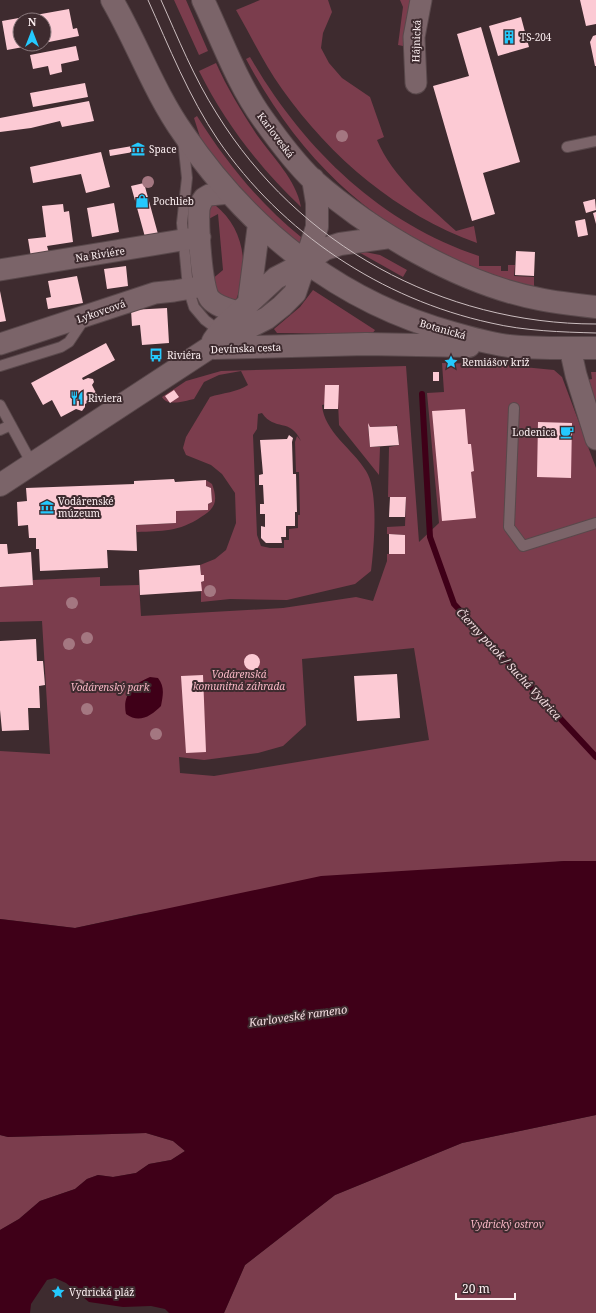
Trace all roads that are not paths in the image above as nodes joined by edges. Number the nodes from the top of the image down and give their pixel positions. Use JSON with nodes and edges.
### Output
{"nodes":[{"id":1,"x":203,"y":0,"type":"edge"},
{"id":2,"x":422,"y":0,"type":"edge"},
{"id":3,"x":122,"y":11,"type":"edge"},
{"id":4,"x":416,"y":82,"type":"dead end"},
{"id":5,"x":182,"y":132,"type":"junction"},
{"id":6,"x":596,"y":141,"type":"edge"},
{"id":7,"x":567,"y":147,"type":"dead end"},
{"id":8,"x":313,"y":179,"type":"junction"},
{"id":9,"x":230,"y":193,"type":"junction"},
{"id":10,"x":259,"y":224,"type":"junction"},
{"id":11,"x":390,"y":237,"type":"junction"},
{"id":12,"x":191,"y":238,"type":"junction"},
{"id":13,"x":305,"y":263,"type":"junction"},
{"id":14,"x":0,"y":270,"type":"edge"},
{"id":15,"x":196,"y":287,"type":"junction"},
{"id":16,"x":244,"y":306,"type":"junction"},
{"id":17,"x":596,"y":307,"type":"edge"},
{"id":18,"x":87,"y":316,"type":"junction"},
{"id":19,"x":267,"y":318,"type":"junction"},
{"id":20,"x":223,"y":327,"type":"junction"},
{"id":21,"x":0,"y":344,"type":"edge"},
{"id":22,"x":509,"y":346,"type":"junction"},
{"id":23,"x":209,"y":348,"type":"junction"},
{"id":24,"x":570,"y":348,"type":"junction"},
{"id":25,"x":596,"y":348,"type":"edge"},
{"id":26,"x":0,"y":366,"type":"edge"},
{"id":27,"x":0,"y":406,"type":"edge"},
{"id":28,"x":514,"y":408,"type":"dead end"},
{"id":29,"x":11,"y":425,"type":"junction"},
{"id":30,"x":0,"y":430,"type":"edge"},
{"id":31,"x":596,"y":439,"type":"edge"},
{"id":32,"x":32,"y":464,"type":"junction"},
{"id":33,"x":0,"y":485,"type":"edge"},
{"id":34,"x":596,"y":523,"type":"edge"}],
"edges":[{"from":1,"to":8,"type":"main road","name":"Karloveská"},
{"from":2,"to":4,"type":"street","name":"Hájnická"},
{"from":3,"to":5,"type":"main road"},
{"from":5,"to":9,"type":"main road"},
{"from":5,"to":12,"type":"lane"},
{"from":6,"to":7,"type":"lane"},
{"from":8,"to":11,"type":"main road","name":"Karloveská"},
{"from":8,"to":13,"type":"main road"},
{"from":9,"to":10,"type":"main road"},
{"from":9,"to":12,"type":"street"},
{"from":10,"to":13,"type":"main road"},
{"from":10,"to":16,"type":"main road"},
{"from":11,"to":13,"type":"main road"},
{"from":11,"to":17,"type":"main road"},
{"from":12,"to":14,"type":"street","name":"Na Riviére"},
{"from":12,"to":15,"type":"street"},
{"from":13,"to":16,"type":"main road"},
{"from":13,"to":19,"type":"main road"},
{"from":13,"to":22,"type":"main road","name":"Botanická"},
{"from":15,"to":16,"type":"street"},
{"from":15,"to":18,"type":"street","name":"Lykovcová"},
{"from":15,"to":20,"type":"lane"},
{"from":16,"to":20,"type":"main road"},
{"from":18,"to":21,"type":"street","name":"Lykovcová"},
{"from":18,"to":26,"type":"lane"},
{"from":19,"to":20,"type":"lane"},
{"from":19,"to":23,"type":"main road"},
{"from":20,"to":23,"type":"main road"},
{"from":22,"to":23,"type":"main road","name":"Devínska cesta"},
{"from":22,"to":24,"type":"main road","name":"Botanická"},
{"from":23,"to":32,"type":"main road","name":"Devínska cesta"},
{"from":24,"to":25,"type":"main road","name":"Botanická"},
{"from":24,"to":31,"type":"street"},
{"from":27,"to":29,"type":"lane"},
{"from":28,"to":34,"type":"lane"},
{"from":29,"to":30,"type":"lane"},
{"from":29,"to":32,"type":"lane"},
{"from":32,"to":33,"type":"main road","name":"Devínska cesta"}]}
